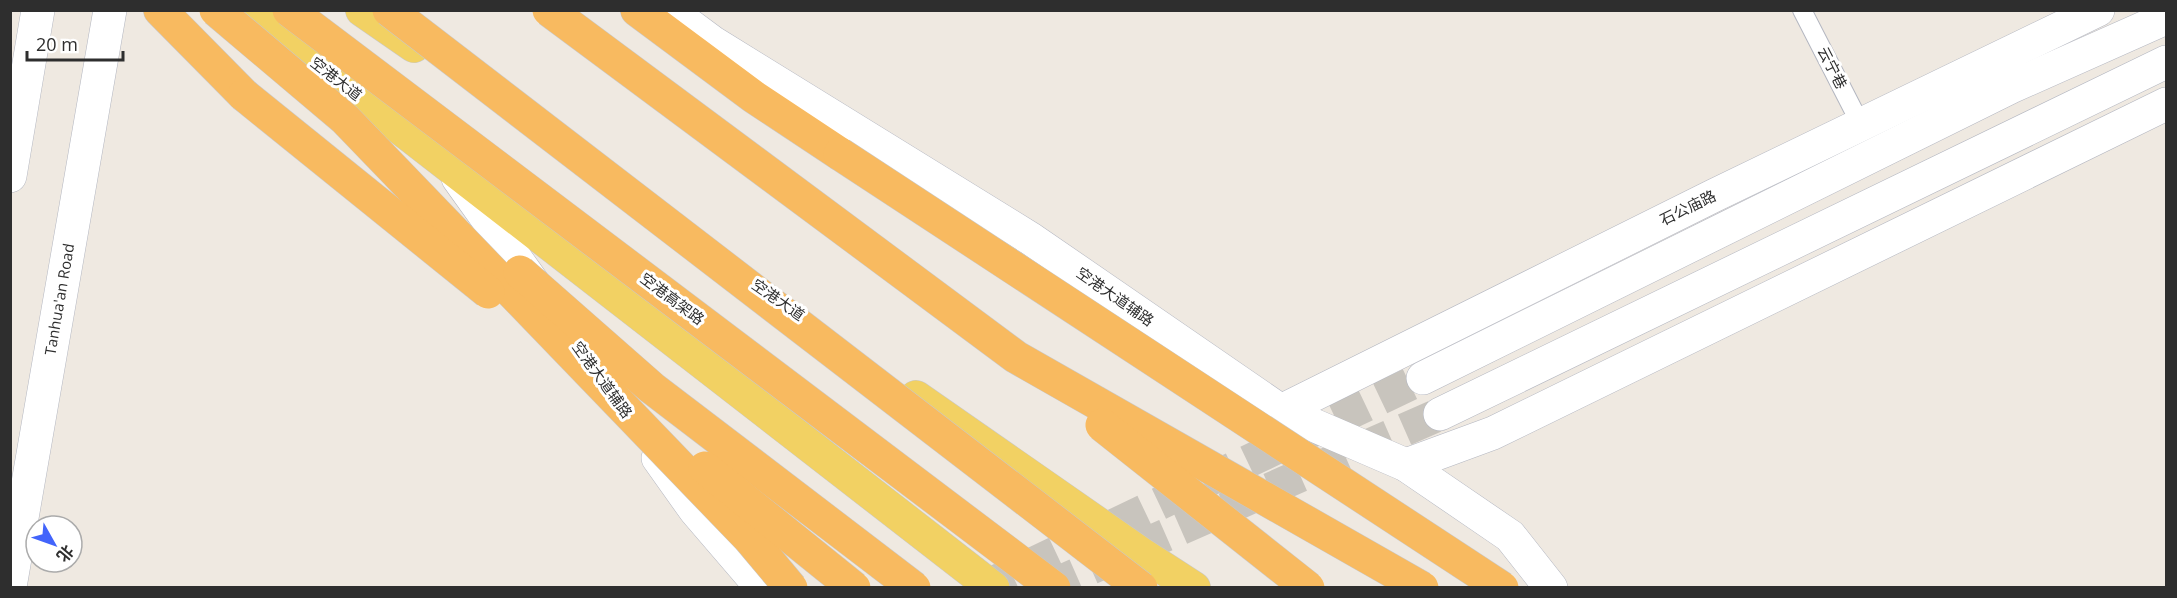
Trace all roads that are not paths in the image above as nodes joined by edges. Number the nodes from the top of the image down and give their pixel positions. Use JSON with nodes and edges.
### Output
{"nodes":[{"id":1,"x":38,"y":10,"type":"edge"},
{"id":2,"x":110,"y":10,"type":"edge"},
{"id":3,"x":160,"y":10,"type":"edge"},
{"id":4,"x":216,"y":10,"type":"edge"},
{"id":5,"x":248,"y":10,"type":"edge"},
{"id":6,"x":289,"y":10,"type":"edge"},
{"id":7,"x":362,"y":10,"type":"edge"},
{"id":8,"x":389,"y":10,"type":"edge"},
{"id":9,"x":549,"y":10,"type":"edge"},
{"id":10,"x":637,"y":10,"type":"edge"},
{"id":11,"x":669,"y":10,"type":"edge"},
{"id":12,"x":1802,"y":10,"type":"edge"},
{"id":13,"x":2098,"y":10,"type":"edge"},
{"id":14,"x":2166,"y":18,"type":"edge"},
{"id":15,"x":2166,"y":62,"type":"edge"},
{"id":16,"x":2166,"y":104,"type":"edge"},
{"id":17,"x":345,"y":118,"type":"junction"},
{"id":18,"x":1861,"y":124,"type":"junction"},
{"id":19,"x":450,"y":166,"type":"junction"},
{"id":20,"x":10,"y":176,"type":"edge"},
{"id":21,"x":1016,"y":357,"type":"junction"},
{"id":22,"x":1423,"y":378,"type":"tunnel mouth"},
{"id":23,"x":1281,"y":411,"type":"junction"},
{"id":24,"x":1440,"y":414,"type":"tunnel mouth"},
{"id":25,"x":1406,"y":465,"type":"junction"},
{"id":26,"x":10,"y":587,"type":"edge"},
{"id":27,"x":762,"y":588,"type":"edge"},
{"id":28,"x":791,"y":588,"type":"edge"},
{"id":29,"x":854,"y":588,"type":"edge"},
{"id":30,"x":914,"y":588,"type":"edge"},
{"id":31,"x":993,"y":588,"type":"edge"},
{"id":32,"x":1054,"y":588,"type":"edge"},
{"id":33,"x":1141,"y":588,"type":"edge"},
{"id":34,"x":1194,"y":588,"type":"edge"},
{"id":35,"x":1308,"y":588,"type":"edge"},
{"id":36,"x":1422,"y":588,"type":"edge"},
{"id":37,"x":1502,"y":588,"type":"edge"},
{"id":38,"x":1551,"y":588,"type":"edge"}],
"edges":[{"from":1,"to":20,"type":"street"},
{"from":2,"to":26,"type":"street","name":"Tanhua'an Road"},
{"from":3,"to":29,"type":"highway","bridge":true},
{"from":4,"to":17,"type":"highway","bridge":true},
{"from":5,"to":19,"type":"main road","name":"空港大道"},
{"from":6,"to":32,"type":"highway","name":"空港高架路","bridge":true},
{"from":7,"to":34,"type":"main road","name":"空港大道"},
{"from":8,"to":33,"type":"highway","bridge":true},
{"from":9,"to":21,"type":"highway","bridge":true},
{"from":10,"to":37,"type":"highway","bridge":true},
{"from":11,"to":23,"type":"street","name":"空港大道辅路"},
{"from":12,"to":18,"type":"lane","name":"云宁巷"},
{"from":13,"to":18,"type":"street","name":"石公庙路"},
{"from":14,"to":22,"type":"street"},
{"from":15,"to":24,"type":"street"},
{"from":16,"to":25,"type":"street"},
{"from":17,"to":28,"type":"highway","bridge":true},
{"from":17,"to":30,"type":"highway","bridge":true},
{"from":18,"to":23,"type":"street","name":"石公庙路"},
{"from":19,"to":27,"type":"street","name":"空港大道辅路"},
{"from":19,"to":31,"type":"main road","name":"空港大道"},
{"from":21,"to":35,"type":"highway","bridge":true},
{"from":21,"to":36,"type":"highway","bridge":true},
{"from":23,"to":25,"type":"street","name":"空港大道辅路"},
{"from":25,"to":38,"type":"street","name":"空港大道辅路"}]}
